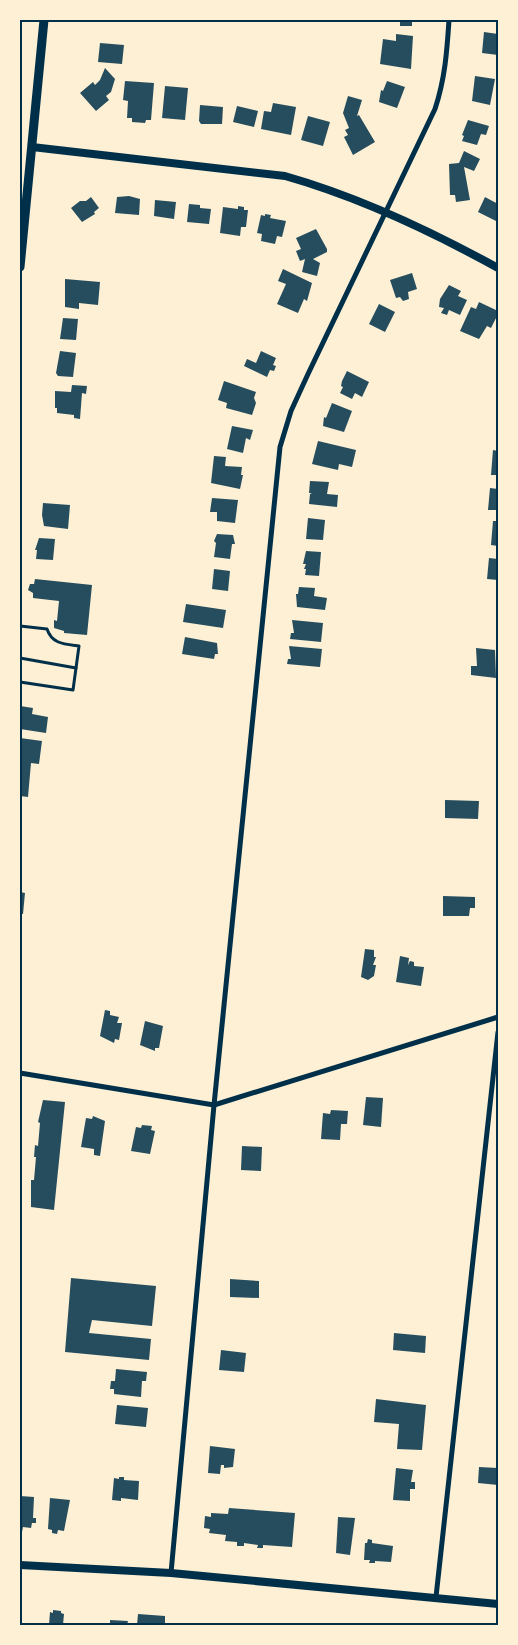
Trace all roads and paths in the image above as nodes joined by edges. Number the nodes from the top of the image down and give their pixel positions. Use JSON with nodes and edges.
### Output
{"nodes":[{"id":1,"x":44,"y":20,"type":"edge"},
{"id":2,"x":449,"y":20,"type":"edge"},
{"id":3,"x":32,"y":147,"type":"junction"},
{"id":4,"x":385,"y":214,"type":"junction"},
{"id":5,"x":20,"y":267,"type":"edge"},
{"id":6,"x":498,"y":268,"type":"edge"},
{"id":7,"x":21,"y":626,"type":"edge"},
{"id":8,"x":20,"y":658,"type":"edge"},
{"id":9,"x":76,"y":668,"type":"junction"},
{"id":10,"x":20,"y":682,"type":"edge"},
{"id":11,"x":498,"y":1017,"type":"edge"},
{"id":12,"x":498,"y":1032,"type":"edge"},
{"id":13,"x":20,"y":1073,"type":"edge"},
{"id":14,"x":214,"y":1105,"type":"junction"},
{"id":15,"x":20,"y":1565,"type":"edge"},
{"id":16,"x":171,"y":1573,"type":"junction"},
{"id":17,"x":436,"y":1597,"type":"junction"},
{"id":18,"x":498,"y":1604,"type":"edge"}],
"edges":[{"from":1,"to":3,"type":"main road"},
{"from":2,"to":4,"type":"street"},
{"from":3,"to":4,"type":"street"},
{"from":3,"to":5,"type":"main road"},
{"from":4,"to":6,"type":"street"},
{"from":4,"to":14,"type":"street"},
{"from":7,"to":9,"type":"lane"},
{"from":8,"to":9,"type":"lane"},
{"from":9,"to":10,"type":"lane"},
{"from":11,"to":14,"type":"street"},
{"from":12,"to":17,"type":"street"},
{"from":13,"to":14,"type":"street"},
{"from":14,"to":16,"type":"street"},
{"from":15,"to":16,"type":"street"},
{"from":16,"to":17,"type":"street"},
{"from":17,"to":18,"type":"street"}]}
